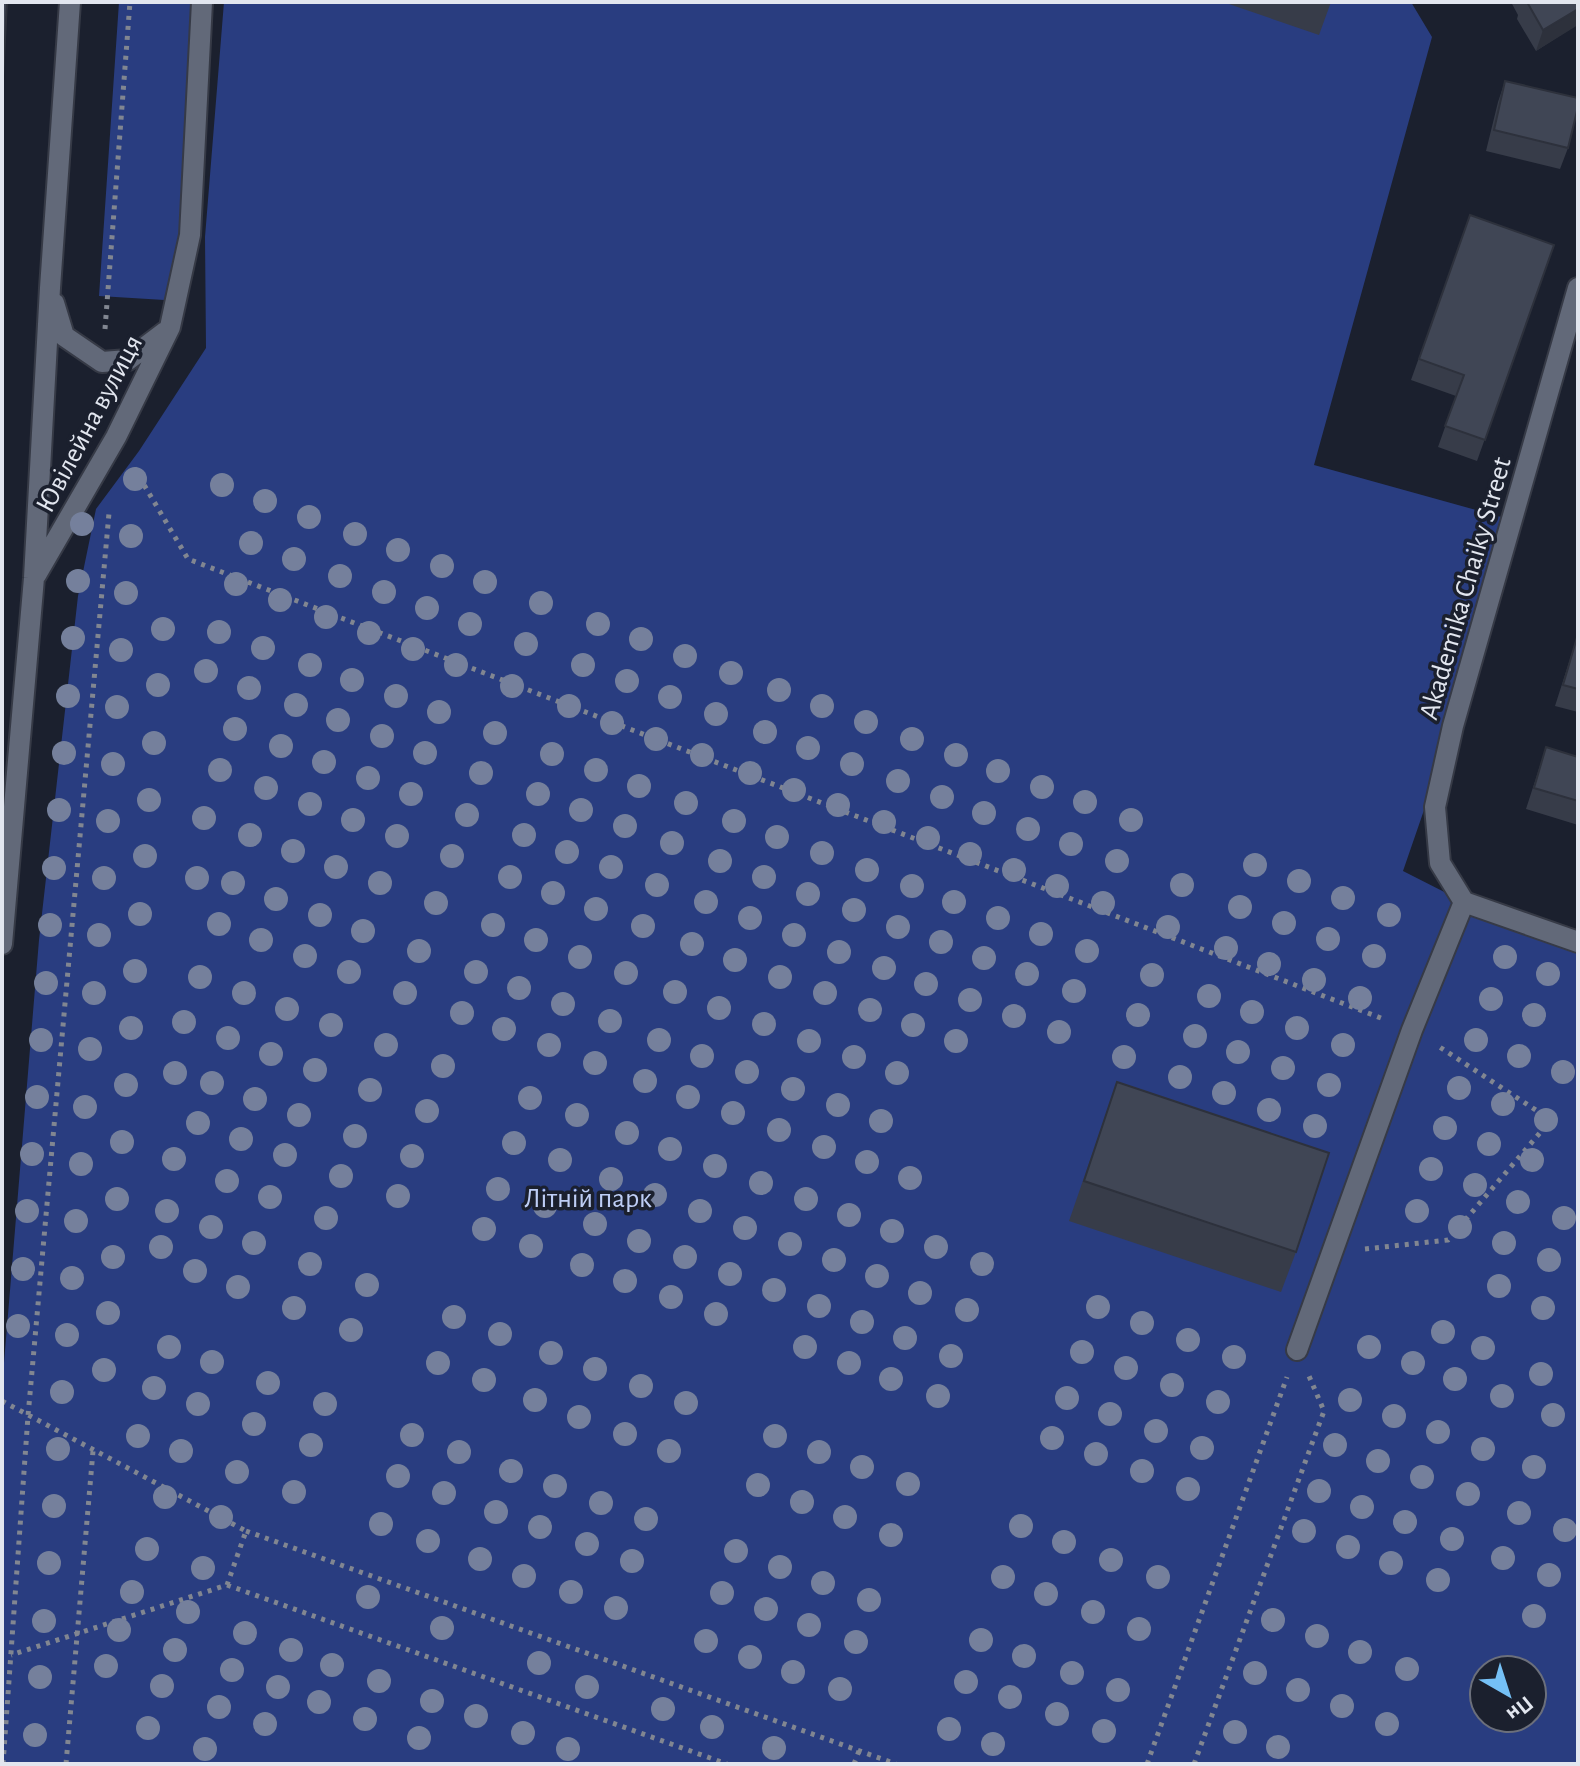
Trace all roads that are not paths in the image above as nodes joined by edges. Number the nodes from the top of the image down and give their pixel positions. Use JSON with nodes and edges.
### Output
{"nodes":[{"id":1,"x":70,"y":2,"type":"edge"},
{"id":2,"x":202,"y":2,"type":"edge"},
{"id":3,"x":50,"y":288,"type":"junction"},
{"id":4,"x":1578,"y":288,"type":"edge"},
{"id":5,"x":170,"y":327,"type":"junction"},
{"id":6,"x":34,"y":578,"type":"junction"},
{"id":7,"x":1464,"y":902,"type":"junction"},
{"id":8,"x":1578,"y":942,"type":"edge"},
{"id":9,"x":2,"y":944,"type":"edge"},
{"id":10,"x":1297,"y":1350,"type":"road end"}],
"edges":[{"from":1,"to":3,"type":"street","name":"Ювілейна вулиця"},
{"from":2,"to":5,"type":"street","name":"Ювілейна вулиця"},
{"from":3,"to":5,"type":"street"},
{"from":3,"to":6,"type":"street","name":"Ювілейна вулиця"},
{"from":4,"to":7,"type":"street","name":"Akademika Chaiky Street"},
{"from":5,"to":6,"type":"street","name":"Ювілейна вулиця"},
{"from":6,"to":9,"type":"street"},
{"from":7,"to":8,"type":"street"},
{"from":7,"to":10,"type":"street"}]}
